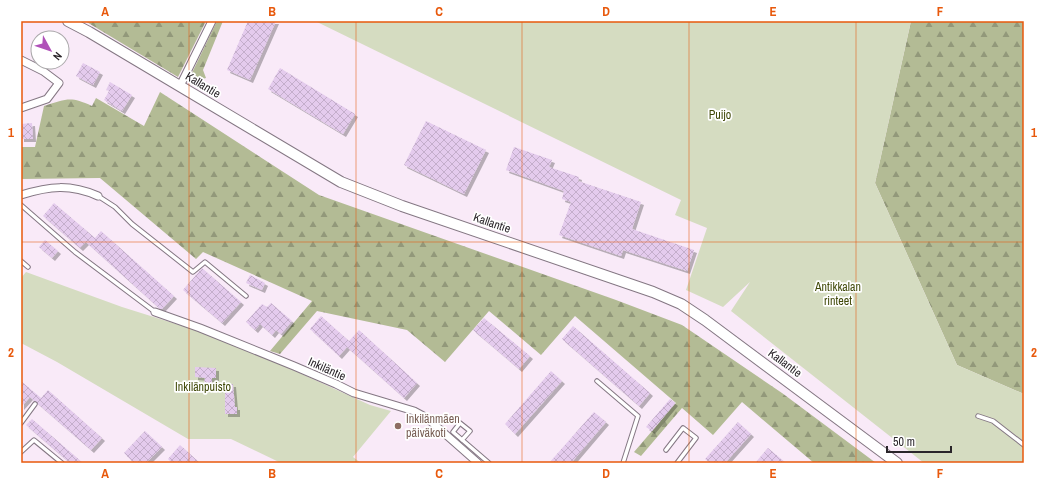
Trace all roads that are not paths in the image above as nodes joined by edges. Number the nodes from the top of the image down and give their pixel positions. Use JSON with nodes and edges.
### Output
{"nodes":[{"id":1,"x":68,"y":21,"type":"edge"},
{"id":2,"x":212,"y":21,"type":"edge"},
{"id":3,"x":21,"y":60,"type":"edge"},
{"id":4,"x":180,"y":86,"type":"junction"},
{"id":5,"x":21,"y":108,"type":"edge"},
{"id":6,"x":21,"y":195,"type":"edge"},
{"id":7,"x":98,"y":196,"type":"joint"},
{"id":8,"x":21,"y":205,"type":"edge"},
{"id":9,"x":21,"y":262,"type":"edge"},
{"id":10,"x":28,"y":267,"type":"dead end"},
{"id":11,"x":246,"y":296,"type":"dead end"},
{"id":12,"x":155,"y":312,"type":"joint"},
{"id":13,"x":597,"y":381,"type":"dead end"},
{"id":14,"x":35,"y":404,"type":"dead end"},
{"id":15,"x":978,"y":416,"type":"dead end"},
{"id":16,"x":21,"y":423,"type":"edge"},
{"id":17,"x":462,"y":440,"type":"junction"},
{"id":18,"x":1024,"y":445,"type":"edge"},
{"id":19,"x":666,"y":450,"type":"dead end"},
{"id":20,"x":21,"y":452,"type":"edge"},
{"id":21,"x":62,"y":463,"type":"edge"},
{"id":22,"x":478,"y":463,"type":"edge"},
{"id":23,"x":489,"y":463,"type":"edge"},
{"id":24,"x":623,"y":463,"type":"edge"},
{"id":25,"x":677,"y":463,"type":"edge"},
{"id":26,"x":897,"y":463,"type":"edge"}],
"edges":[{"from":1,"to":4,"type":"main road","name":"Kallantie"},
{"from":2,"to":4,"type":"street"},
{"from":3,"to":5,"type":"street"},
{"from":4,"to":26,"type":"main road","name":"Kallantie"},
{"from":6,"to":7,"type":"street"},
{"from":7,"to":11,"type":"lane"},
{"from":8,"to":12,"type":"lane"},
{"from":9,"to":10,"type":"lane"},
{"from":12,"to":22,"type":"street","name":"Inkiläntie"},
{"from":13,"to":24,"type":"lane"},
{"from":14,"to":16,"type":"lane"},
{"from":15,"to":18,"type":"lane"},
{"from":17,"to":17,"type":"lane"},
{"from":17,"to":23,"type":"lane"},
{"from":19,"to":25,"type":"lane"},
{"from":20,"to":21,"type":"lane"}]}
